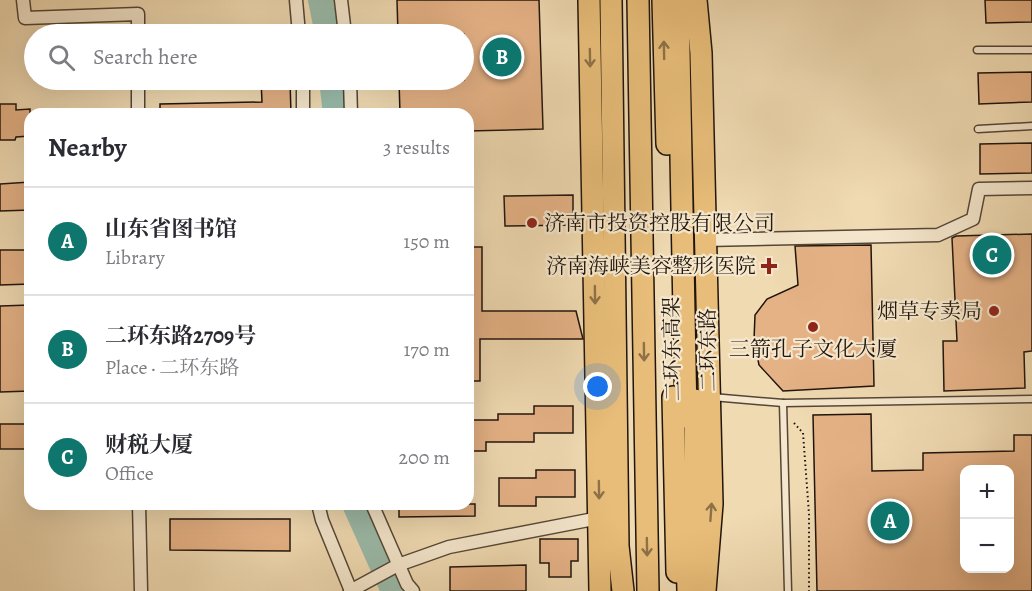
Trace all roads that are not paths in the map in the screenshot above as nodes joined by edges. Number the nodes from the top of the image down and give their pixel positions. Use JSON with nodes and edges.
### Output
{"nodes":[{"id":1,"x":23,"y":0,"type":"edge"},
{"id":2,"x":296,"y":0,"type":"edge"},
{"id":3,"x":341,"y":0,"type":"edge"},
{"id":4,"x":589,"y":0,"type":"edge"},
{"id":5,"x":610,"y":0,"type":"edge"},
{"id":6,"x":623,"y":0,"type":"edge"},
{"id":7,"x":638,"y":0,"type":"edge"},
{"id":8,"x":663,"y":0,"type":"edge"},
{"id":9,"x":678,"y":0,"type":"edge"},
{"id":10,"x":687,"y":0,"type":"edge"},
{"id":11,"x":696,"y":0,"type":"edge"},
{"id":12,"x":138,"y":24,"type":"edge"},
{"id":13,"x":298,"y":24,"type":"edge"},
{"id":14,"x":344,"y":24,"type":"edge"},
{"id":15,"x":977,"y":50,"type":"dead end"},
{"id":16,"x":1032,"y":50,"type":"edge"},
{"id":17,"x":138,"y":90,"type":"edge"},
{"id":18,"x":304,"y":90,"type":"edge"},
{"id":19,"x":350,"y":90,"type":"edge"},
{"id":20,"x":138,"y":108,"type":"edge"},
{"id":21,"x":303,"y":108,"type":"edge"},
{"id":22,"x":351,"y":108,"type":"edge"},
{"id":23,"x":1032,"y":126,"type":"edge"},
{"id":24,"x":978,"y":129,"type":"dead end"},
{"id":25,"x":1032,"y":188,"type":"edge"},
{"id":26,"x":705,"y":240,"type":"junction"},
{"id":27,"x":709,"y":397,"type":"junction"},
{"id":28,"x":1032,"y":399,"type":"edge"},
{"id":29,"x":783,"y":403,"type":"junction"},
{"id":30,"x":139,"y":510,"type":"edge"},
{"id":31,"x":320,"y":510,"type":"edge"},
{"id":32,"x":375,"y":510,"type":"edge"},
{"id":33,"x":599,"y":518,"type":"junction"},
{"id":34,"x":399,"y":565,"type":"junction"},
{"id":35,"x":141,"y":591,"type":"edge"},
{"id":36,"x":350,"y":591,"type":"edge"},
{"id":37,"x":413,"y":591,"type":"edge"},
{"id":38,"x":600,"y":591,"type":"edge"},
{"id":39,"x":625,"y":591,"type":"edge"},
{"id":40,"x":648,"y":591,"type":"edge"},
{"id":41,"x":677,"y":591,"type":"edge"},
{"id":42,"x":688,"y":591,"type":"edge"},
{"id":43,"x":696,"y":591,"type":"edge"},
{"id":44,"x":705,"y":591,"type":"edge"},
{"id":45,"x":788,"y":591,"type":"edge"}],
"edges":[{"from":1,"to":12,"type":"street"},
{"from":2,"to":13,"type":"street"},
{"from":3,"to":14,"type":"street"},
{"from":4,"to":33,"type":"highway","one_way":true},
{"from":5,"to":39,"type":"highway"},
{"from":6,"to":39,"type":"highway"},
{"from":7,"to":40,"type":"highway","name":"二环东高架","one_way":true},
{"from":41,"to":8,"type":"highway","name":"二环东高架","one_way":true},
{"from":9,"to":42,"type":"highway","name":"二环东路"},
{"from":10,"to":43,"type":"highway"},
{"from":11,"to":26,"type":"highway","name":"二环东路"},
{"from":15,"to":16,"type":"lane"},
{"from":17,"to":20,"type":"street"},
{"from":18,"to":21,"type":"street"},
{"from":19,"to":22,"type":"street"},
{"from":23,"to":24,"type":"lane"},
{"from":25,"to":26,"type":"street"},
{"from":26,"to":27,"type":"highway","name":"二环东路"},
{"from":27,"to":29,"type":"lane"},
{"from":44,"to":27,"type":"highway","name":"二环东路","one_way":true},
{"from":28,"to":29,"type":"lane"},
{"from":29,"to":45,"type":"lane"},
{"from":30,"to":35,"type":"street"},
{"from":31,"to":36,"type":"street"},
{"from":32,"to":34,"type":"street"},
{"from":33,"to":34,"type":"street"},
{"from":33,"to":38,"type":"highway"},
{"from":34,"to":36,"type":"street"},
{"from":34,"to":37,"type":"street"}]}
